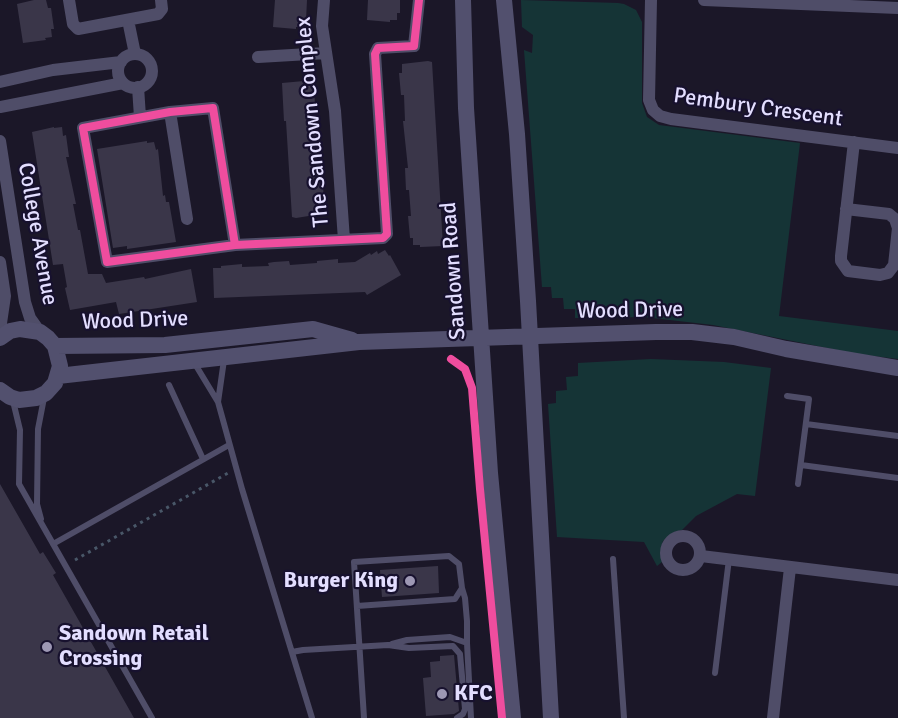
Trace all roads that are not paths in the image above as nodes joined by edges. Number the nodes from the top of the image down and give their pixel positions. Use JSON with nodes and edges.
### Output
{"nodes":[{"id":1,"x":69,"y":0,"type":"edge"},
{"id":2,"x":161,"y":0,"type":"edge"},
{"id":3,"x":324,"y":0,"type":"edge"},
{"id":4,"x":419,"y":0,"type":"edge"},
{"id":5,"x":463,"y":0,"type":"edge"},
{"id":6,"x":504,"y":0,"type":"edge"},
{"id":7,"x":651,"y":0,"type":"edge"},
{"id":8,"x":704,"y":0,"type":"edge"},
{"id":9,"x":777,"y":2,"type":"edge"},
{"id":10,"x":893,"y":5,"type":"edge"},
{"id":11,"x":128,"y":20,"type":"junction"},
{"id":12,"x":326,"y":53,"type":"junction"},
{"id":13,"x":135,"y":54,"type":"junction"},
{"id":14,"x":258,"y":57,"type":"dead end"},
{"id":15,"x":120,"y":62,"type":"junction"},
{"id":16,"x":0,"y":82,"type":"edge"},
{"id":17,"x":123,"y":83,"type":"junction"},
{"id":18,"x":138,"y":87,"type":"junction"},
{"id":19,"x":0,"y":107,"type":"edge"},
{"id":20,"x":170,"y":112,"type":"junction"},
{"id":21,"x":140,"y":117,"type":"junction"},
{"id":22,"x":0,"y":141,"type":"edge"},
{"id":23,"x":854,"y":142,"type":"junction"},
{"id":24,"x":898,"y":147,"type":"edge"},
{"id":25,"x":846,"y":209,"type":"junction"},
{"id":26,"x":187,"y":219,"type":"dead end"},
{"id":27,"x":344,"y":240,"type":"junction"},
{"id":28,"x":235,"y":245,"type":"junction"},
{"id":29,"x":0,"y":262,"type":"edge"},
{"id":30,"x":0,"y":330,"type":"edge"},
{"id":31,"x":40,"y":332,"type":"junction"},
{"id":32,"x":530,"y":336,"type":"junction"},
{"id":33,"x":481,"y":337,"type":"junction"},
{"id":34,"x":0,"y":338,"type":"edge"},
{"id":35,"x":359,"y":342,"type":"junction"},
{"id":36,"x":55,"y":346,"type":"junction"},
{"id":37,"x":224,"y":357,"type":"junction"},
{"id":38,"x":193,"y":360,"type":"junction"},
{"id":39,"x":898,"y":368,"type":"edge"},
{"id":40,"x":58,"y":376,"type":"junction"},
{"id":41,"x":169,"y":385,"type":"dead end"},
{"id":42,"x":46,"y":393,"type":"junction"},
{"id":43,"x":4,"y":394,"type":"edge"},
{"id":44,"x":787,"y":396,"type":"dead end"},
{"id":45,"x":218,"y":402,"type":"junction"},
{"id":46,"x":806,"y":424,"type":"junction"},
{"id":47,"x":898,"y":436,"type":"edge"},
{"id":48,"x":229,"y":445,"type":"junction"},
{"id":49,"x":203,"y":459,"type":"junction"},
{"id":50,"x":801,"y":465,"type":"junction"},
{"id":51,"x":898,"y":478,"type":"edge"},
{"id":52,"x":798,"y":484,"type":"dead end"},
{"id":53,"x":42,"y":525,"type":"junction"},
{"id":54,"x":53,"y":544,"type":"junction"},
{"id":55,"x":700,"y":556,"type":"dead end"},
{"id":56,"x":613,"y":560,"type":"dead end"},
{"id":57,"x":729,"y":560,"type":"junction"},
{"id":58,"x":790,"y":568,"type":"junction"},
{"id":59,"x":898,"y":580,"type":"edge"},
{"id":60,"x":462,"y":588,"type":"junction"},
{"id":61,"x":357,"y":606,"type":"junction"},
{"id":62,"x":466,"y":643,"type":"junction"},
{"id":63,"x":388,"y":645,"type":"junction"},
{"id":64,"x":360,"y":647,"type":"junction"},
{"id":65,"x":292,"y":652,"type":"junction"},
{"id":66,"x":715,"y":674,"type":"dead end"},
{"id":67,"x":152,"y":718,"type":"edge"},
{"id":68,"x":312,"y":718,"type":"edge"},
{"id":69,"x":364,"y":718,"type":"edge"},
{"id":70,"x":457,"y":718,"type":"edge"},
{"id":71,"x":471,"y":718,"type":"edge"},
{"id":72,"x":513,"y":718,"type":"edge"},
{"id":73,"x":551,"y":718,"type":"edge"},
{"id":74,"x":624,"y":718,"type":"edge"},
{"id":75,"x":773,"y":718,"type":"edge"}],
"edges":[{"from":1,"to":11,"type":"street"},
{"from":2,"to":11,"type":"street"},
{"from":3,"to":12,"type":"street","name":"The Sandown Complex"},
{"from":4,"to":27,"type":"street","name":"The Sandown Complex"},
{"from":5,"to":33,"type":"main road","name":"Sandown Road"},
{"from":6,"to":32,"type":"main road"},
{"from":7,"to":23,"type":"street","name":"Pembury Crescent"},
{"from":8,"to":9,"type":"street"},
{"from":9,"to":10,"type":"street"},
{"from":11,"to":13,"type":"street"},
{"from":12,"to":14,"type":"street"},
{"from":12,"to":27,"type":"street","name":"The Sandown Complex"},
{"from":13,"to":15,"type":"street"},
{"from":13,"to":18,"type":"street"},
{"from":15,"to":16,"type":"street"},
{"from":15,"to":17,"type":"street"},
{"from":17,"to":18,"type":"street"},
{"from":17,"to":19,"type":"street"},
{"from":18,"to":21,"type":"street"},
{"from":20,"to":21,"type":"street","name":"The Sandown Complex"},
{"from":20,"to":26,"type":"street"},
{"from":20,"to":28,"type":"street","name":"The Sandown Complex"},
{"from":21,"to":28,"type":"street","name":"The Sandown Complex"},
{"from":22,"to":31,"type":"street","name":"College Avenue"},
{"from":23,"to":24,"type":"street","name":"Pembury Crescent"},
{"from":23,"to":25,"type":"street"},
{"from":25,"to":25,"type":"street"},
{"from":27,"to":28,"type":"street","name":"The Sandown Complex"},
{"from":29,"to":30,"type":"street","name":"College Avenue"},
{"from":31,"to":34,"type":"main road"},
{"from":31,"to":36,"type":"main road"},
{"from":32,"to":33,"type":"main road","name":"Wood Drive"},
{"from":32,"to":39,"type":"main road","name":"Wood Drive"},
{"from":32,"to":73,"type":"main road"},
{"from":33,"to":35,"type":"main road","name":"Wood Drive"},
{"from":33,"to":72,"type":"main road","name":"Sandown Road"},
{"from":35,"to":36,"type":"main road","name":"Wood Drive"},
{"from":35,"to":37,"type":"main road","name":"Wood Drive"},
{"from":36,"to":40,"type":"main road"},
{"from":37,"to":38,"type":"main road","name":"Wood Drive"},
{"from":37,"to":45,"type":"lane"},
{"from":38,"to":40,"type":"main road","name":"Wood Drive"},
{"from":38,"to":45,"type":"lane"},
{"from":40,"to":42,"type":"main road"},
{"from":41,"to":49,"type":"lane"},
{"from":42,"to":43,"type":"main road"},
{"from":42,"to":53,"type":"lane"},
{"from":43,"to":53,"type":"lane"},
{"from":44,"to":46,"type":"lane"},
{"from":45,"to":48,"type":"lane"},
{"from":46,"to":47,"type":"lane"},
{"from":46,"to":50,"type":"lane"},
{"from":48,"to":49,"type":"lane"},
{"from":48,"to":65,"type":"lane"},
{"from":49,"to":54,"type":"lane"},
{"from":50,"to":51,"type":"lane"},
{"from":50,"to":52,"type":"lane"},
{"from":53,"to":54,"type":"lane"},
{"from":54,"to":67,"type":"lane"},
{"from":55,"to":57,"type":"street"},
{"from":56,"to":74,"type":"lane"},
{"from":57,"to":58,"type":"street"},
{"from":57,"to":66,"type":"lane"},
{"from":58,"to":59,"type":"street"},
{"from":58,"to":75,"type":"street"},
{"from":60,"to":61,"type":"lane"},
{"from":60,"to":61,"type":"lane"},
{"from":60,"to":62,"type":"lane"},
{"from":61,"to":64,"type":"lane"},
{"from":62,"to":63,"type":"lane"},
{"from":62,"to":71,"type":"lane"},
{"from":63,"to":64,"type":"lane"},
{"from":63,"to":70,"type":"lane"},
{"from":64,"to":65,"type":"lane"},
{"from":64,"to":69,"type":"lane"},
{"from":65,"to":68,"type":"lane"}]}
